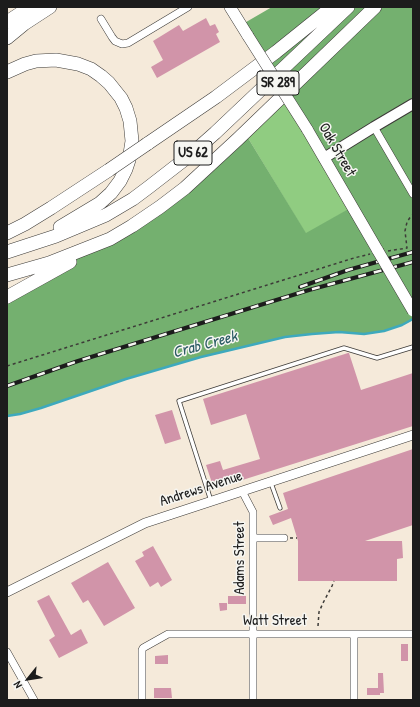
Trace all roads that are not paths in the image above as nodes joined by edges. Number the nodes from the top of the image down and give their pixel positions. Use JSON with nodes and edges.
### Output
{"nodes":[{"id":1,"x":30,"y":7,"type":"edge"},
{"id":2,"x":50,"y":7,"type":"edge"},
{"id":3,"x":188,"y":7,"type":"edge"},
{"id":4,"x":230,"y":7,"type":"edge"},
{"id":5,"x":332,"y":7,"type":"edge"},
{"id":6,"x":348,"y":7,"type":"edge"},
{"id":7,"x":375,"y":7,"type":"edge"},
{"id":8,"x":101,"y":19,"type":"dead end"},
{"id":9,"x":7,"y":22,"type":"edge"},
{"id":10,"x":7,"y":38,"type":"edge"},
{"id":11,"x":7,"y":72,"type":"edge"},
{"id":12,"x":413,"y":104,"type":"edge"},
{"id":13,"x":374,"y":127,"type":"junction"},
{"id":14,"x":324,"y":158,"type":"junction"},
{"id":15,"x":413,"y":194,"type":"edge"},
{"id":16,"x":7,"y":233,"type":"edge"},
{"id":17,"x":110,"y":239,"type":"junction"},
{"id":18,"x":7,"y":251,"type":"edge"},
{"id":19,"x":7,"y":275,"type":"edge"},
{"id":20,"x":7,"y":297,"type":"edge"},
{"id":21,"x":413,"y":311,"type":"edge"},
{"id":22,"x":413,"y":347,"type":"edge"},
{"id":23,"x":413,"y":435,"type":"edge"},
{"id":24,"x":271,"y":482,"type":"junction"},
{"id":25,"x":242,"y":491,"type":"junction"},
{"id":26,"x":211,"y":501,"type":"junction"},
{"id":27,"x":280,"y":508,"type":"dead end"},
{"id":28,"x":254,"y":538,"type":"junction"},
{"id":29,"x":284,"y":538,"type":"dead end"},
{"id":30,"x":7,"y":592,"type":"edge"},
{"id":31,"x":253,"y":634,"type":"junction"},
{"id":32,"x":413,"y":634,"type":"edge"},
{"id":33,"x":354,"y":635,"type":"junction"},
{"id":34,"x":7,"y":652,"type":"edge"},
{"id":35,"x":34,"y":700,"type":"edge"},
{"id":36,"x":142,"y":700,"type":"edge"},
{"id":37,"x":253,"y":700,"type":"edge"},
{"id":38,"x":354,"y":700,"type":"edge"}],
"edges":[{"from":1,"to":9,"type":"highway"},
{"from":2,"to":10,"type":"highway"},
{"from":3,"to":8,"type":"street"},
{"from":4,"to":14,"type":"main road","name":"Oak Street","number":"SR 289","bridge":true},
{"from":5,"to":16,"type":"highway","bridge":true},
{"from":6,"to":18,"type":"highway","number":"US 62"},
{"from":7,"to":17,"type":"highway","number":"US 62"},
{"from":11,"to":18,"type":"highway"},
{"from":12,"to":13,"type":"main road"},
{"from":13,"to":14,"type":"main road"},
{"from":13,"to":15,"type":"street"},
{"from":14,"to":21,"type":"main road","name":"Oak Street","number":"SR 289","bridge":true},
{"from":17,"to":19,"type":"highway","number":"US 62"},
{"from":17,"to":20,"type":"highway"},
{"from":22,"to":26,"type":"lane"},
{"from":23,"to":24,"type":"street","name":"Andrews Avenue"},
{"from":24,"to":25,"type":"street","name":"Andrews Avenue"},
{"from":24,"to":27,"type":"lane"},
{"from":25,"to":26,"type":"street","name":"Andrews Avenue"},
{"from":25,"to":28,"type":"street","name":"Adams Street"},
{"from":26,"to":30,"type":"street","name":"Andrews Avenue"},
{"from":28,"to":29,"type":"street"},
{"from":28,"to":31,"type":"street","name":"Adams Street"},
{"from":31,"to":33,"type":"street","name":"Watt Street"},
{"from":31,"to":36,"type":"street","name":"Watt Street"},
{"from":31,"to":37,"type":"street","name":"Adams Street"},
{"from":32,"to":33,"type":"street","name":"Watt Street"},
{"from":33,"to":38,"type":"street"},
{"from":34,"to":35,"type":"street"}]}
